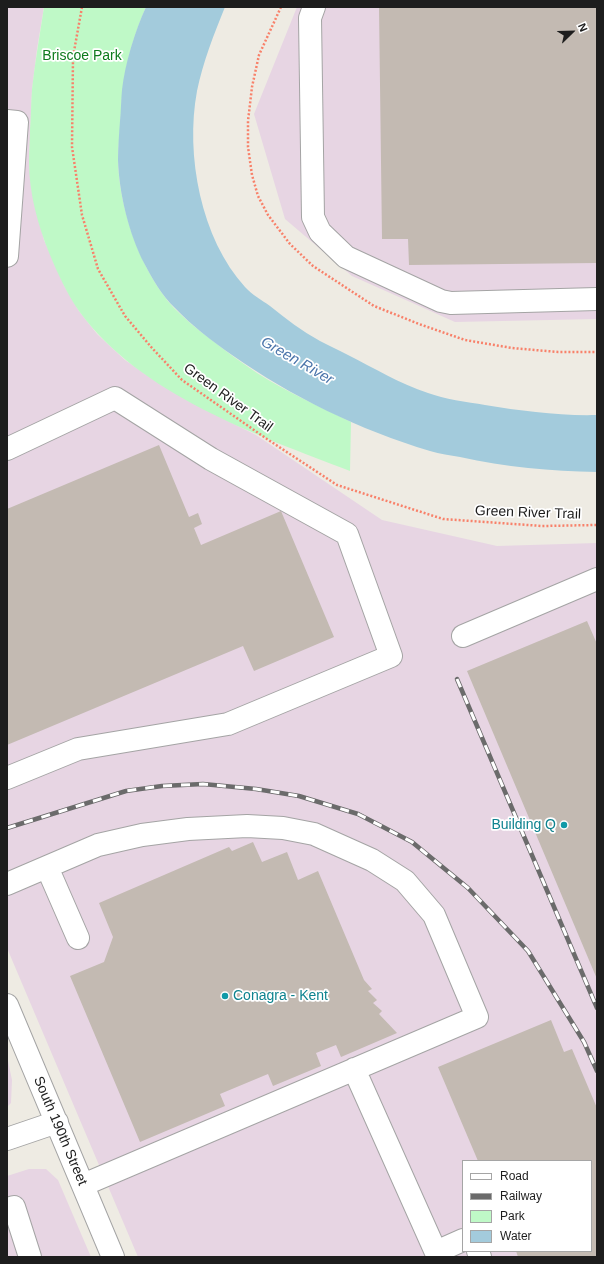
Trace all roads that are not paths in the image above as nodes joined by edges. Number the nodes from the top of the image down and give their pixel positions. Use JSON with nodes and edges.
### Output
{"nodes":[{"id":1,"x":314,"y":7,"type":"edge"},
{"id":2,"x":7,"y":121,"type":"edge"},
{"id":3,"x":7,"y":256,"type":"edge"},
{"id":4,"x":597,"y":299,"type":"edge"},
{"id":5,"x":7,"y":449,"type":"edge"},
{"id":6,"x":597,"y":579,"type":"edge"},
{"id":7,"x":463,"y":636,"type":"dead end"},
{"id":8,"x":7,"y":778,"type":"edge"},
{"id":9,"x":47,"y":867,"type":"junction"},
{"id":10,"x":7,"y":884,"type":"edge"},
{"id":11,"x":78,"y":938,"type":"dead end"},
{"id":12,"x":7,"y":1005,"type":"edge"},
{"id":13,"x":354,"y":1069,"type":"junction"},
{"id":14,"x":57,"y":1122,"type":"junction"},
{"id":15,"x":7,"y":1139,"type":"edge"},
{"id":16,"x":83,"y":1185,"type":"junction"},
{"id":17,"x":7,"y":1209,"type":"edge"},
{"id":18,"x":462,"y":1241,"type":"edge"},
{"id":19,"x":437,"y":1255,"type":"edge"},
{"id":20,"x":30,"y":1257,"type":"edge"},
{"id":21,"x":113,"y":1257,"type":"edge"}],
"edges":[{"from":1,"to":4,"type":"street"},
{"from":2,"to":3,"type":"street"},
{"from":5,"to":8,"type":"street"},
{"from":6,"to":7,"type":"street"},
{"from":9,"to":10,"type":"street"},
{"from":9,"to":11,"type":"street"},
{"from":9,"to":13,"type":"street"},
{"from":12,"to":14,"type":"street","name":"South 190th Street"},
{"from":13,"to":16,"type":"street"},
{"from":13,"to":19,"type":"street"},
{"from":14,"to":15,"type":"street"},
{"from":14,"to":16,"type":"street","name":"South 190th Street"},
{"from":16,"to":21,"type":"street","name":"South 190th Street"},
{"from":17,"to":20,"type":"street"},
{"from":18,"to":19,"type":"street"}]}
